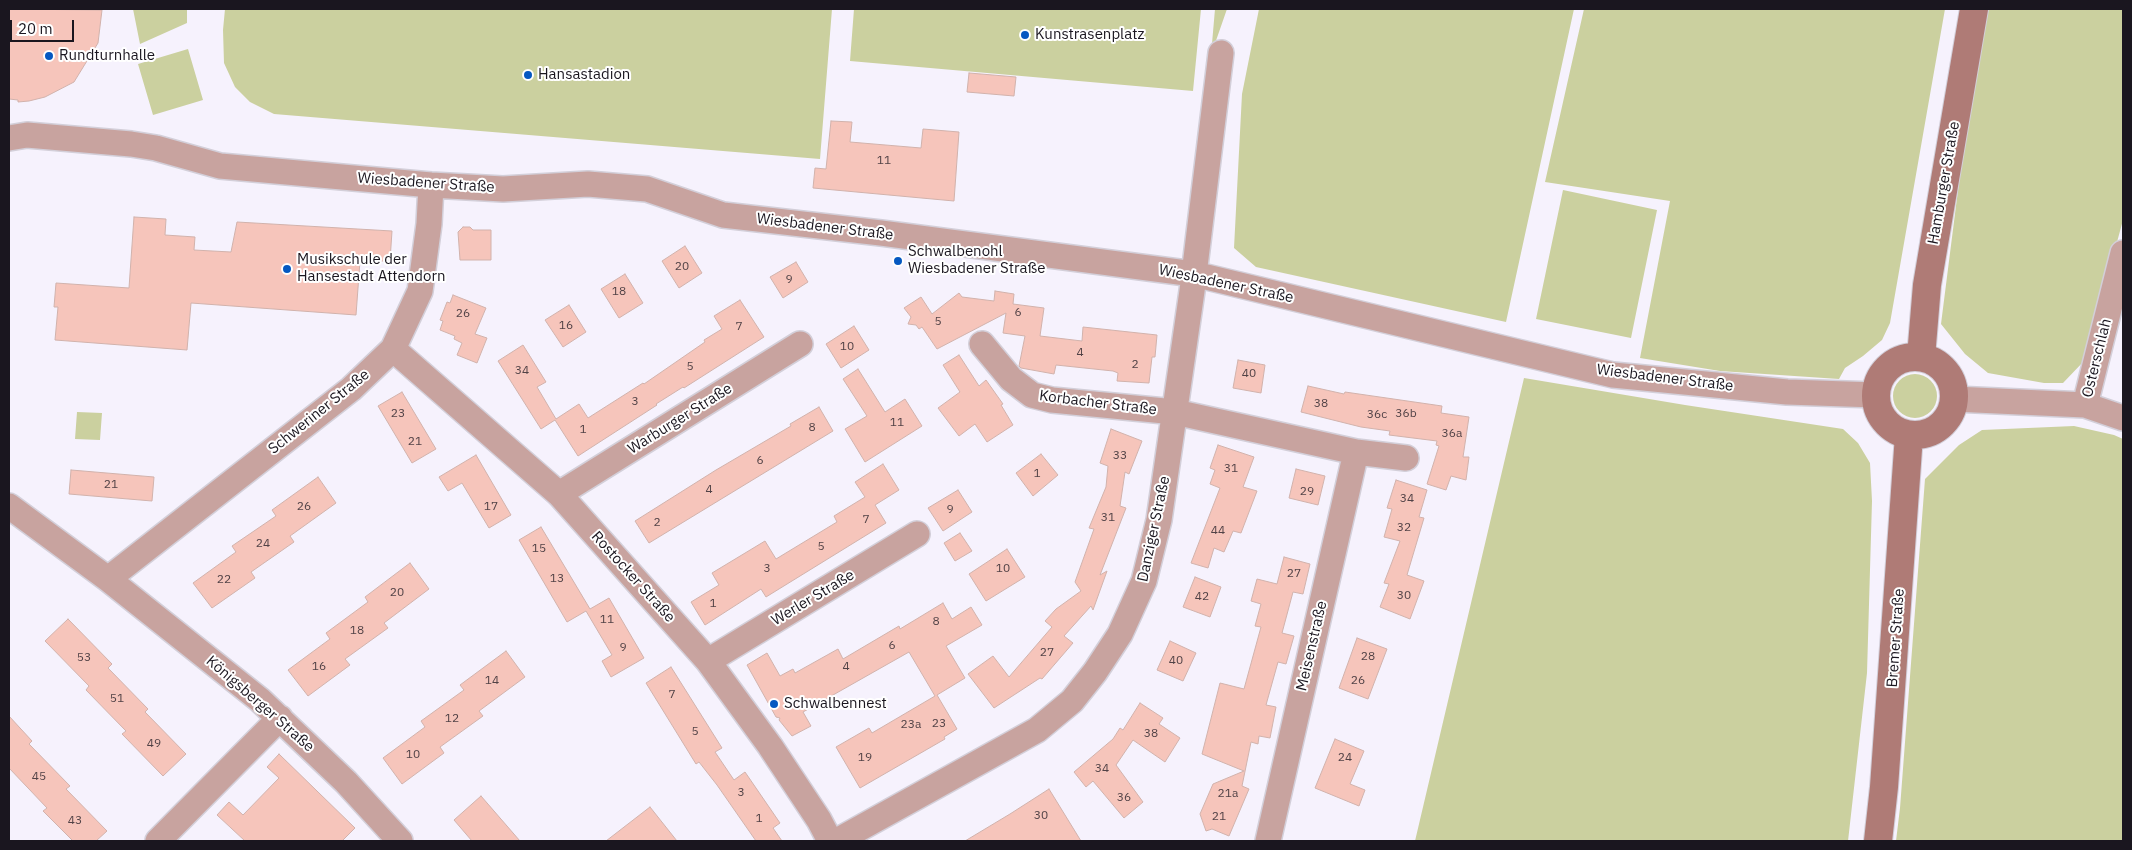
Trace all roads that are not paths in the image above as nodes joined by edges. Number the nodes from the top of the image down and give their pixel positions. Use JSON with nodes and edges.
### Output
{"nodes":[{"id":1,"x":1974,"y":9,"type":"edge"},
{"id":2,"x":1221,"y":53,"type":"dead end"},
{"id":3,"x":9,"y":138,"type":"edge"},
{"id":4,"x":431,"y":185,"type":"junction"},
{"id":5,"x":2123,"y":253,"type":"edge"},
{"id":6,"x":1194,"y":274,"type":"junction"},
{"id":7,"x":800,"y":344,"type":"dead end"},
{"id":8,"x":982,"y":344,"type":"dead end"},
{"id":9,"x":393,"y":349,"type":"junction"},
{"id":10,"x":1921,"y":357,"type":"junction"},
{"id":11,"x":1876,"y":395,"type":"junction"},
{"id":12,"x":1954,"y":399,"type":"junction"},
{"id":13,"x":2085,"y":405,"type":"junction"},
{"id":14,"x":1175,"y":412,"type":"junction"},
{"id":15,"x":2123,"y":418,"type":"edge"},
{"id":16,"x":1909,"y":435,"type":"junction"},
{"id":17,"x":1356,"y":452,"type":"junction"},
{"id":18,"x":1406,"y":458,"type":"dead end"},
{"id":19,"x":559,"y":494,"type":"junction"},
{"id":20,"x":9,"y":506,"type":"edge"},
{"id":21,"x":917,"y":534,"type":"dead end"},
{"id":22,"x":108,"y":579,"type":"junction"},
{"id":23,"x":708,"y":661,"type":"junction"},
{"id":24,"x":280,"y":718,"type":"junction"},
{"id":25,"x":158,"y":841,"type":"edge"},
{"id":26,"x":400,"y":841,"type":"edge"},
{"id":27,"x":830,"y":841,"type":"edge"},
{"id":28,"x":837,"y":841,"type":"edge"},
{"id":29,"x":1268,"y":841,"type":"edge"},
{"id":30,"x":1878,"y":841,"type":"edge"}],
"edges":[{"from":1,"to":10,"type":"main road","name":"Hamburger Straße"},
{"from":2,"to":6,"type":"street","name":"Danziger Straße"},
{"from":3,"to":4,"type":"street","name":"Wiesbadener Straße"},
{"from":4,"to":6,"type":"street","name":"Wiesbadener Straße"},
{"from":4,"to":9,"type":"street","name":"Schweriner Straße"},
{"from":5,"to":13,"type":"street","name":"Osterschlah"},
{"from":6,"to":11,"type":"street","name":"Wiesbadener Straße"},
{"from":6,"to":14,"type":"street","name":"Danziger Straße"},
{"from":7,"to":19,"type":"street","name":"Warburger Straße"},
{"from":8,"to":14,"type":"street","name":"Korbacher Straße"},
{"from":9,"to":19,"type":"street","name":"Rostocker Straße"},
{"from":9,"to":22,"type":"street","name":"Schweriner Straße"},
{"from":10,"to":11,"type":"main road"},
{"from":10,"to":12,"type":"main road"},
{"from":11,"to":16,"type":"main road"},
{"from":12,"to":13,"type":"street"},
{"from":12,"to":16,"type":"main road"},
{"from":13,"to":15,"type":"street"},
{"from":14,"to":17,"type":"street"},
{"from":14,"to":28,"type":"street","name":"Danziger Straße"},
{"from":16,"to":30,"type":"main road","name":"Bremer Straße"},
{"from":17,"to":18,"type":"street"},
{"from":17,"to":29,"type":"street","name":"Meisenstraße"},
{"from":19,"to":23,"type":"street","name":"Rostocker Straße"},
{"from":20,"to":22,"type":"street","name":"Königsberger Straße"},
{"from":21,"to":23,"type":"street","name":"Werler Straße"},
{"from":22,"to":24,"type":"street","name":"Königsberger Straße"},
{"from":23,"to":27,"type":"street","name":"Rostocker Straße"},
{"from":24,"to":25,"type":"street"},
{"from":24,"to":26,"type":"street","name":"Königsberger Straße"}]}
